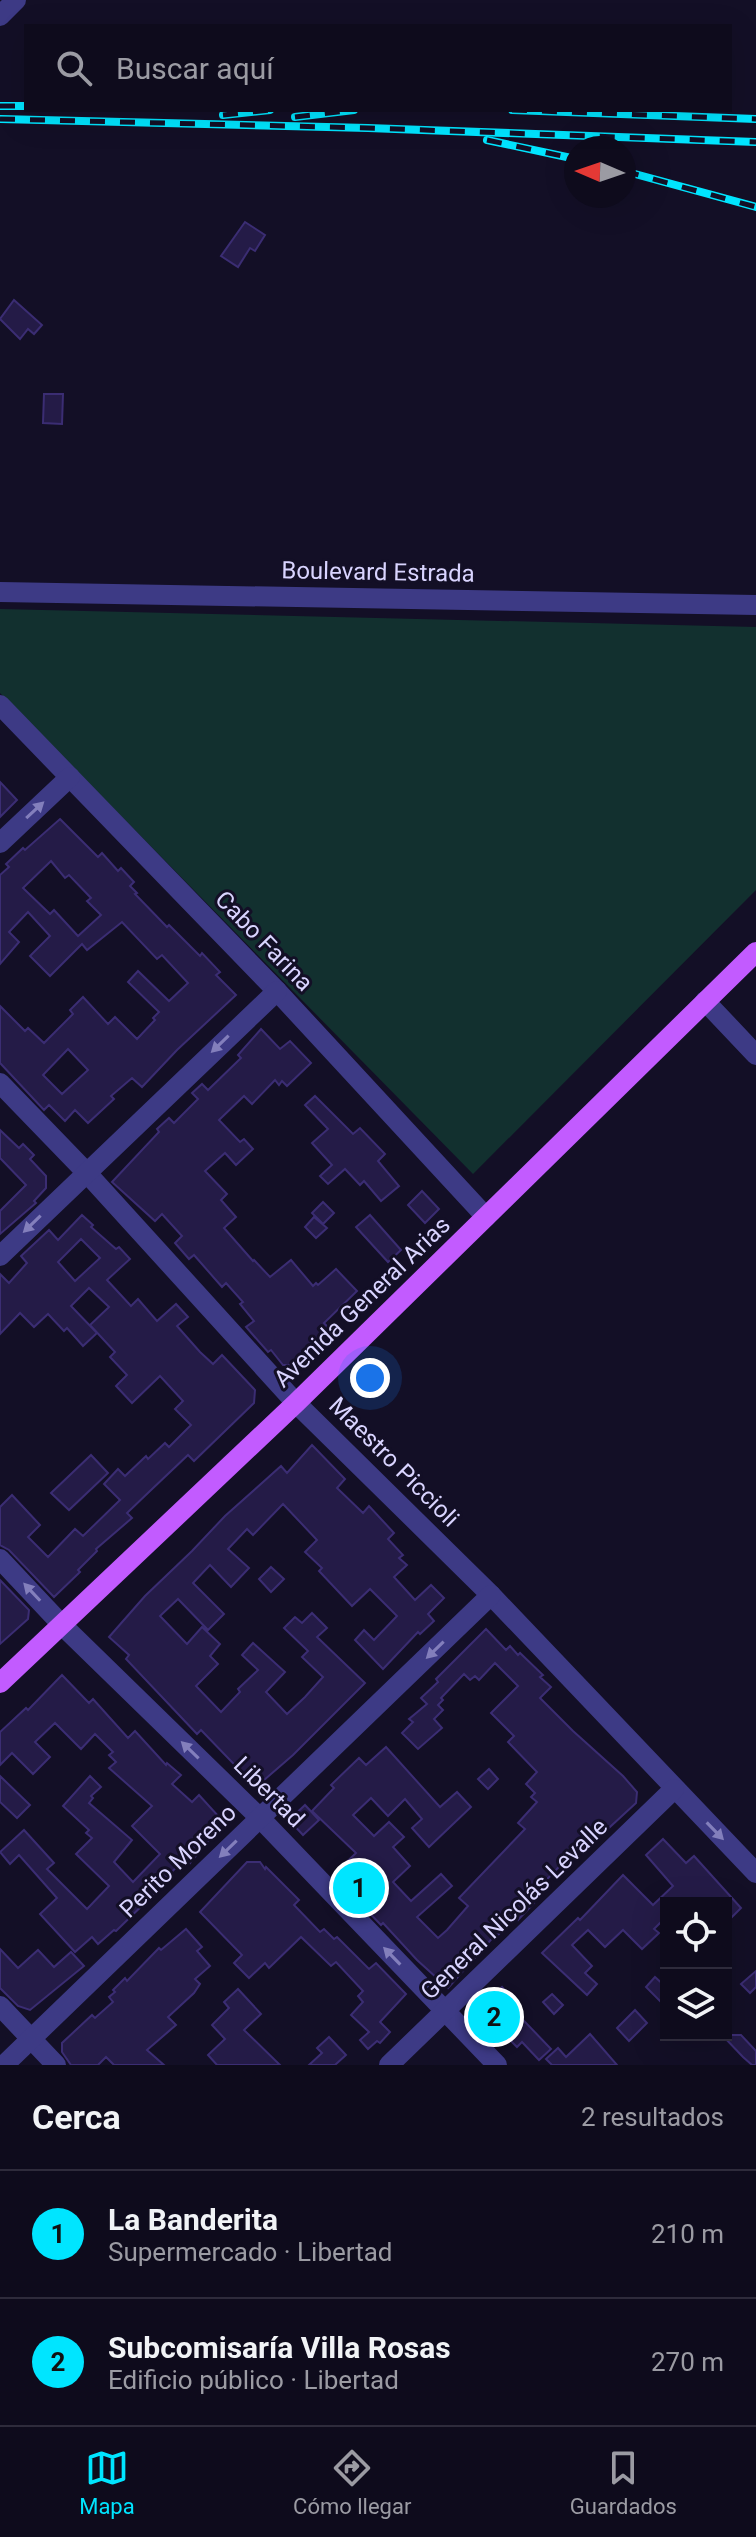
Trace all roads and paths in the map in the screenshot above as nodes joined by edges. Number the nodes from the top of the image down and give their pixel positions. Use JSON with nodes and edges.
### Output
{"nodes":[{"id":1,"x":16,"y":0,"type":"edge"},
{"id":2,"x":0,"y":16,"type":"edge"},
{"id":3,"x":0,"y":592,"type":"edge"},
{"id":4,"x":756,"y":605,"type":"edge"},
{"id":5,"x":0,"y":705,"type":"edge"},
{"id":6,"x":70,"y":777,"type":"junction"},
{"id":7,"x":0,"y":843,"type":"edge"},
{"id":8,"x":756,"y":952,"type":"edge"},
{"id":9,"x":277,"y":991,"type":"junction"},
{"id":10,"x":705,"y":1001,"type":"junction"},
{"id":11,"x":756,"y":1055,"type":"edge"},
{"id":12,"x":0,"y":1083,"type":"edge"},
{"id":13,"x":86,"y":1172,"type":"junction"},
{"id":14,"x":486,"y":1217,"type":"junction"},
{"id":15,"x":0,"y":1256,"type":"edge"},
{"id":16,"x":296,"y":1403,"type":"junction"},
{"id":17,"x":0,"y":1559,"type":"edge"},
{"id":18,"x":491,"y":1595,"type":"junction"},
{"id":19,"x":63,"y":1626,"type":"junction"},
{"id":20,"x":0,"y":1683,"type":"edge"},
{"id":21,"x":674,"y":1789,"type":"junction"},
{"id":22,"x":260,"y":1818,"type":"junction"},
{"id":23,"x":756,"y":1873,"type":"edge"},
{"id":24,"x":0,"y":2006,"type":"edge"},
{"id":25,"x":446,"y":2012,"type":"junction"},
{"id":26,"x":32,"y":2039,"type":"junction"},
{"id":27,"x":4,"y":2065,"type":"edge"},
{"id":28,"x":56,"y":2065,"type":"edge"},
{"id":29,"x":389,"y":2065,"type":"edge"},
{"id":30,"x":497,"y":2065,"type":"edge"}],
"edges":[{"from":1,"to":2,"type":"street"},
{"from":3,"to":4,"type":"street","name":"Boulevard Estrada"},
{"from":5,"to":6,"type":"street","name":"Cabo Farina"},
{"from":7,"to":6,"type":"street","one_way":true},
{"from":6,"to":9,"type":"street","name":"Cabo Farina"},
{"from":8,"to":10,"type":"main road","name":"Avenida General Arias"},
{"from":9,"to":13,"type":"street","one_way":true},
{"from":9,"to":14,"type":"street","name":"Cabo Farina"},
{"from":10,"to":11,"type":"street"},
{"from":10,"to":14,"type":"main road","name":"Avenida General Arias"},
{"from":12,"to":13,"type":"street","name":"Maestro Piccioli"},
{"from":13,"to":15,"type":"street","one_way":true},
{"from":13,"to":16,"type":"street","name":"Maestro Piccioli"},
{"from":14,"to":16,"type":"main road","name":"Avenida General Arias"},
{"from":16,"to":18,"type":"street","name":"Maestro Piccioli"},
{"from":16,"to":19,"type":"main road","name":"Avenida General Arias"},
{"from":19,"to":17,"type":"street","name":"Libertad","one_way":true},
{"from":18,"to":21,"type":"street","name":"Maestro Piccioli"},
{"from":18,"to":22,"type":"street","name":"Perito Moreno","one_way":true},
{"from":19,"to":20,"type":"main road","name":"Avenida General Arias"},
{"from":22,"to":19,"type":"street","name":"Libertad","one_way":true},
{"from":21,"to":23,"type":"street","name":"Maestro Piccioli","one_way":true},
{"from":21,"to":25,"type":"street","name":"General Nicolás Levalle"},
{"from":25,"to":22,"type":"street","name":"Libertad","one_way":true},
{"from":22,"to":26,"type":"street","name":"Perito Moreno","one_way":true},
{"from":24,"to":26,"type":"street"},
{"from":25,"to":29,"type":"street","name":"General Nicolás Levalle"},
{"from":25,"to":30,"type":"street","name":"Libertad"},
{"from":26,"to":27,"type":"street","name":"Perito Moreno"},
{"from":26,"to":28,"type":"street"}]}
